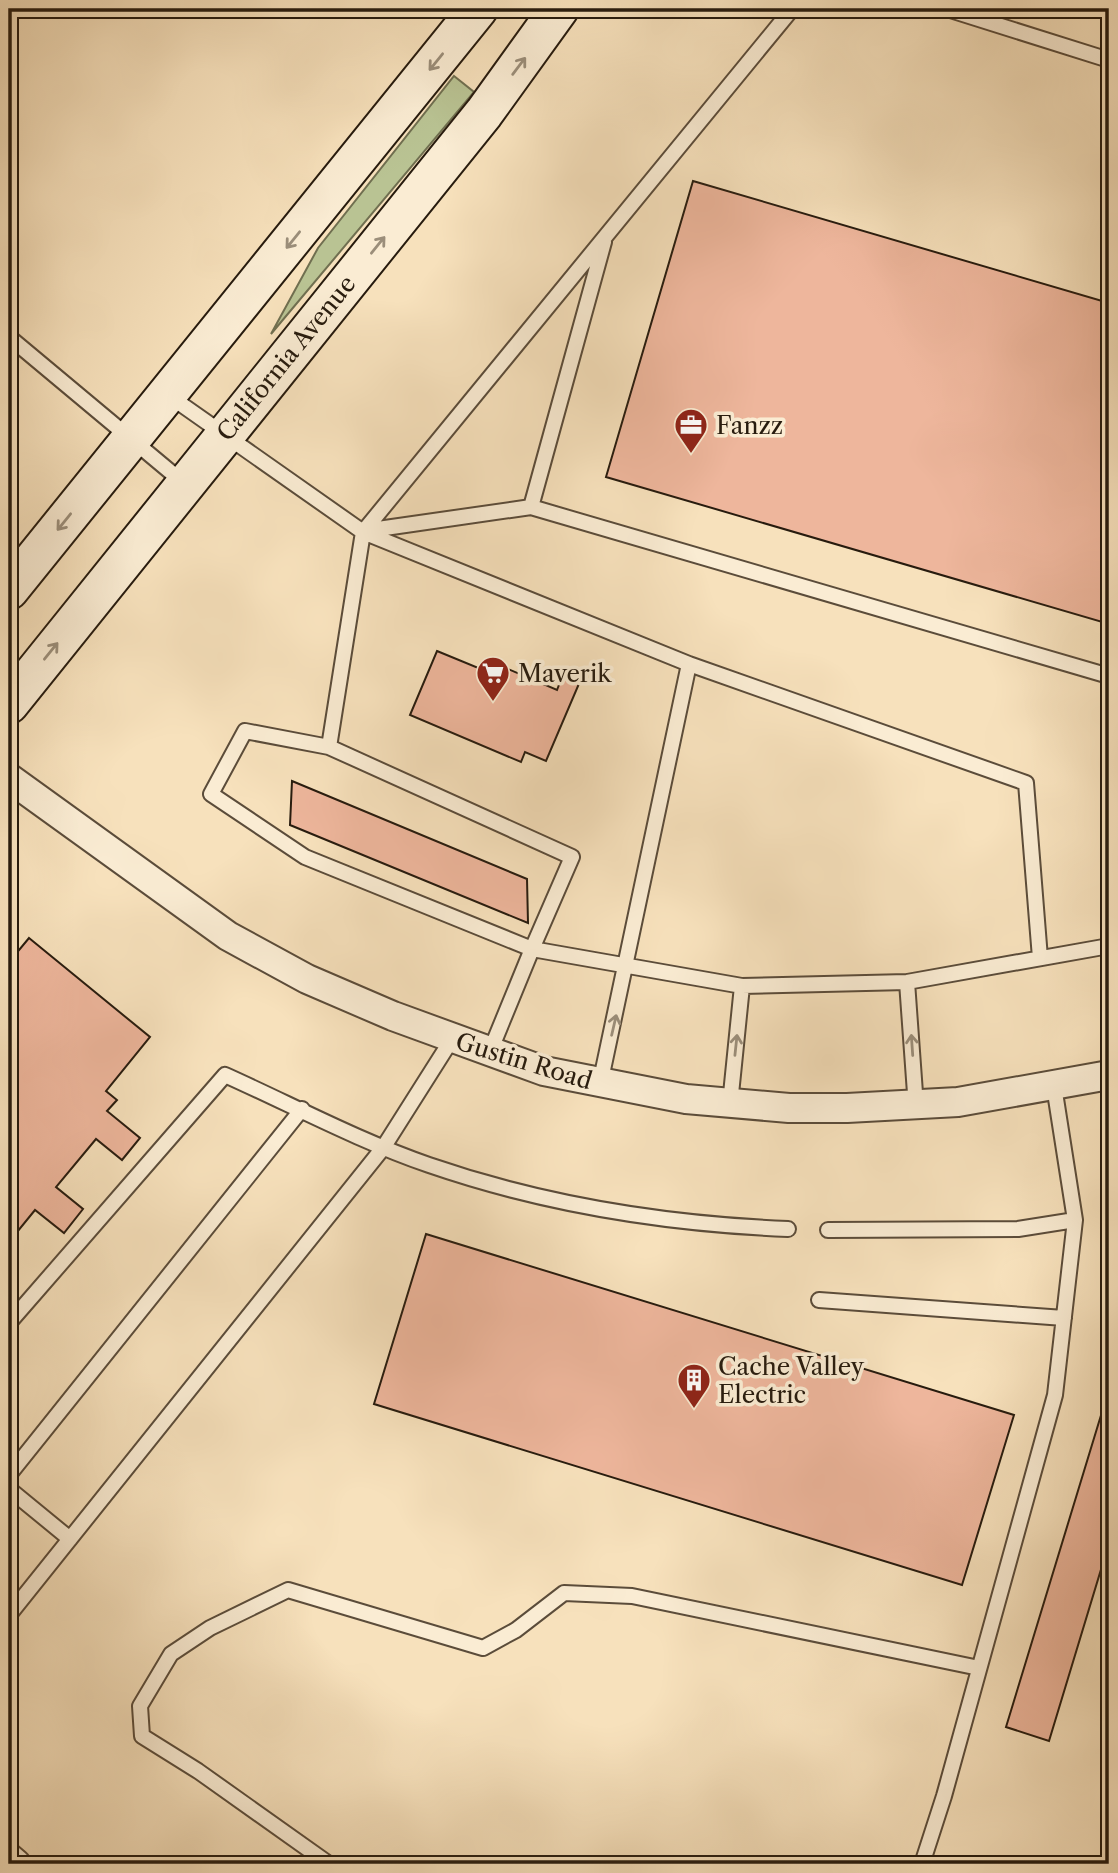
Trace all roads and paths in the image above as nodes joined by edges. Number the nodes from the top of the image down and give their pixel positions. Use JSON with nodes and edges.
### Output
{"nodes":[{"id":1,"x":478,"y":9,"type":"edge"},
{"id":2,"x":559,"y":9,"type":"edge"},
{"id":3,"x":792,"y":9,"type":"edge"},
{"id":4,"x":947,"y":9,"type":"edge"},
{"id":5,"x":1109,"y":60,"type":"edge"},
{"id":6,"x":605,"y":237,"type":"junction"},
{"id":7,"x":9,"y":337,"type":"edge"},
{"id":8,"x":167,"y":395,"type":"junction"},
{"id":9,"x":224,"y":436,"type":"junction"},
{"id":10,"x":131,"y":440,"type":"junction"},
{"id":11,"x":185,"y":484,"type":"junction"},
{"id":12,"x":531,"y":507,"type":"junction"},
{"id":13,"x":363,"y":532,"type":"junction"},
{"id":14,"x":9,"y":590,"type":"edge"},
{"id":15,"x":689,"y":664,"type":"junction"},
{"id":16,"x":1109,"y":676,"type":"edge"},
{"id":17,"x":9,"y":704,"type":"edge"},
{"id":18,"x":329,"y":747,"type":"junction"},
{"id":19,"x":9,"y":778,"type":"edge"},
{"id":20,"x":1109,"y":946,"type":"edge"},
{"id":21,"x":532,"y":949,"type":"junction"},
{"id":22,"x":1040,"y":958,"type":"junction"},
{"id":23,"x":628,"y":966,"type":"junction"},
{"id":24,"x":907,"y":982,"type":"junction"},
{"id":25,"x":742,"y":986,"type":"junction"},
{"id":26,"x":452,"y":1039,"type":"junction"},
{"id":27,"x":489,"y":1054,"type":"junction"},
{"id":28,"x":1109,"y":1075,"type":"edge"},
{"id":29,"x":600,"y":1084,"type":"junction"},
{"id":30,"x":1054,"y":1086,"type":"junction"},
{"id":31,"x":730,"y":1104,"type":"junction"},
{"id":32,"x":916,"y":1107,"type":"junction"},
{"id":33,"x":302,"y":1109,"type":"junction"},
{"id":34,"x":383,"y":1148,"type":"junction"},
{"id":35,"x":1075,"y":1220,"type":"junction"},
{"id":36,"x":788,"y":1229,"type":"dead end"},
{"id":37,"x":828,"y":1230,"type":"dead end"},
{"id":38,"x":819,"y":1300,"type":"dead end"},
{"id":39,"x":1064,"y":1318,"type":"junction"},
{"id":40,"x":9,"y":1323,"type":"edge"},
{"id":41,"x":9,"y":1475,"type":"edge"},
{"id":42,"x":9,"y":1489,"type":"edge"},
{"id":43,"x":70,"y":1539,"type":"junction"},
{"id":44,"x":9,"y":1615,"type":"edge"},
{"id":45,"x":979,"y":1668,"type":"junction"},
{"id":46,"x":9,"y":1858,"type":"edge"},
{"id":47,"x":16,"y":1864,"type":"edge"},
{"id":48,"x":329,"y":1864,"type":"edge"},
{"id":49,"x":922,"y":1864,"type":"edge"}],
"edges":[{"from":1,"to":8,"type":"main road","one_way":true},
{"from":9,"to":2,"type":"main road","name":"California Avenue","one_way":true},
{"from":3,"to":6,"type":"lane"},
{"from":4,"to":5,"type":"lane"},
{"from":6,"to":12,"type":"lane"},
{"from":6,"to":13,"type":"lane"},
{"from":7,"to":10,"type":"lane"},
{"from":8,"to":9,"type":"lane"},
{"from":8,"to":10,"type":"main road"},
{"from":9,"to":11,"type":"main road","name":"California Avenue"},
{"from":9,"to":13,"type":"lane"},
{"from":10,"to":11,"type":"lane"},
{"from":10,"to":14,"type":"main road","one_way":true},
{"from":17,"to":11,"type":"main road","name":"California Avenue","one_way":true},
{"from":12,"to":13,"type":"lane"},
{"from":12,"to":16,"type":"lane"},
{"from":13,"to":15,"type":"lane"},
{"from":13,"to":18,"type":"lane"},
{"from":15,"to":22,"type":"lane"},
{"from":15,"to":23,"type":"lane"},
{"from":18,"to":21,"type":"lane"},
{"from":18,"to":21,"type":"lane"},
{"from":19,"to":26,"type":"street","name":"Gustin Road"},
{"from":20,"to":22,"type":"lane"},
{"from":21,"to":23,"type":"lane"},
{"from":21,"to":27,"type":"lane"},
{"from":22,"to":24,"type":"lane"},
{"from":23,"to":25,"type":"lane"},
{"from":29,"to":23,"type":"lane","one_way":true},
{"from":24,"to":25,"type":"lane"},
{"from":32,"to":24,"type":"lane","one_way":true},
{"from":31,"to":25,"type":"lane","one_way":true},
{"from":26,"to":27,"type":"street","name":"Gustin Road"},
{"from":26,"to":34,"type":"lane"},
{"from":27,"to":29,"type":"street","name":"Gustin Road"},
{"from":28,"to":30,"type":"street","name":"Gustin Road"},
{"from":29,"to":31,"type":"street","name":"Gustin Road"},
{"from":30,"to":32,"type":"street","name":"Gustin Road"},
{"from":30,"to":35,"type":"lane"},
{"from":31,"to":32,"type":"street","name":"Gustin Road"},
{"from":33,"to":34,"type":"lane"},
{"from":33,"to":40,"type":"lane"},
{"from":33,"to":41,"type":"lane"},
{"from":34,"to":36,"type":"lane"},
{"from":34,"to":43,"type":"lane"},
{"from":35,"to":37,"type":"lane"},
{"from":35,"to":39,"type":"lane"},
{"from":38,"to":39,"type":"lane"},
{"from":39,"to":45,"type":"lane"},
{"from":42,"to":43,"type":"lane"},
{"from":43,"to":44,"type":"lane"},
{"from":45,"to":48,"type":"lane"},
{"from":45,"to":49,"type":"lane"},
{"from":46,"to":47,"type":"street"}]}
